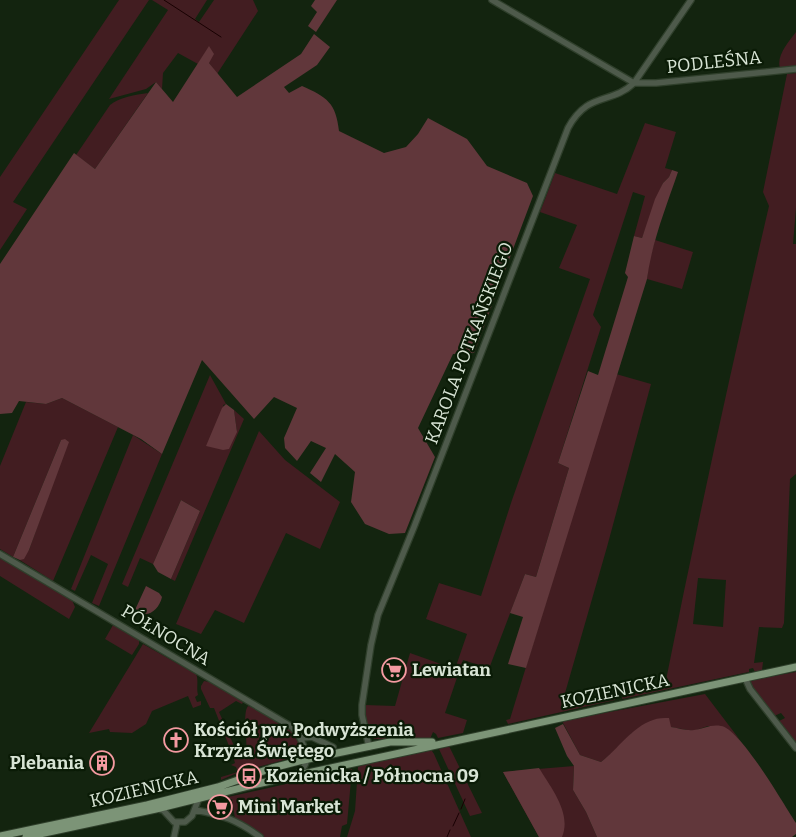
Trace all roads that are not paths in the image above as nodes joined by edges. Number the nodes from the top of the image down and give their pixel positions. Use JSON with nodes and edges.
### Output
{"nodes":[{"id":1,"x":492,"y":0,"type":"edge"},
{"id":2,"x":691,"y":0,"type":"edge"},
{"id":3,"x":796,"y":69,"type":"edge"},
{"id":4,"x":634,"y":83,"type":"junction"},
{"id":5,"x":0,"y":554,"type":"edge"},
{"id":6,"x":796,"y":667,"type":"edge"},
{"id":7,"x":745,"y":678,"type":"junction"},
{"id":8,"x":366,"y":734,"type":"junction"},
{"id":9,"x":301,"y":738,"type":"junction"},
{"id":10,"x":440,"y":744,"type":"junction"},
{"id":11,"x":333,"y":747,"type":"dead end"},
{"id":12,"x":359,"y":748,"type":"junction"},
{"id":13,"x":796,"y":748,"type":"edge"},
{"id":14,"x":368,"y":754,"type":"junction"},
{"id":15,"x":324,"y":756,"type":"junction"},
{"id":16,"x":303,"y":758,"type":"junction"},
{"id":17,"x":328,"y":768,"type":"junction"},
{"id":18,"x":297,"y":775,"type":"junction"},
{"id":19,"x":175,"y":798,"type":"junction"},
{"id":20,"x":199,"y":798,"type":"junction"},
{"id":21,"x":167,"y":810,"type":"junction"},
{"id":22,"x":195,"y":810,"type":"junction"},
{"id":23,"x":177,"y":823,"type":"junction"},
{"id":24,"x":0,"y":836,"type":"edge"},
{"id":25,"x":26,"y":837,"type":"edge"},
{"id":26,"x":174,"y":837,"type":"edge"},
{"id":27,"x":260,"y":837,"type":"edge"}],
"edges":[{"from":1,"to":4,"type":"street"},
{"from":2,"to":4,"type":"street","name":"KAROLA POTKAŃSKIEGO"},
{"from":3,"to":4,"type":"street","name":"PODLEŚNA"},
{"from":4,"to":8,"type":"street","name":"KAROLA POTKAŃSKIEGO"},
{"from":5,"to":9,"type":"street","name":"PÓŁNOCNA"},
{"from":6,"to":7,"type":"main road","name":"KOZIENICKA"},
{"from":7,"to":10,"type":"main road","name":"KOZIENICKA"},
{"from":7,"to":13,"type":"street"},
{"from":8,"to":12,"type":"street"},
{"from":8,"to":14,"type":"street","name":"KAROLA POTKAŃSKIEGO"},
{"from":9,"to":11,"type":"street"},
{"from":9,"to":16,"type":"street"},
{"from":10,"to":14,"type":"main road","name":"KOZIENICKA"},
{"from":10,"to":14,"type":"main road","name":"KOZIENICKA"},
{"from":12,"to":14,"type":"main road"},
{"from":12,"to":15,"type":"main road","name":"KOZIENICKA"},
{"from":14,"to":17,"type":"main road","name":"KOZIENICKA"},
{"from":15,"to":16,"type":"main road","name":"KOZIENICKA"},
{"from":15,"to":17,"type":"main road"},
{"from":16,"to":18,"type":"street"},
{"from":16,"to":19,"type":"main road","name":"KOZIENICKA"},
{"from":17,"to":18,"type":"main road","name":"KOZIENICKA"},
{"from":18,"to":20,"type":"main road","name":"KOZIENICKA"},
{"from":19,"to":21,"type":"street"},
{"from":19,"to":24,"type":"main road","name":"KOZIENICKA"},
{"from":20,"to":21,"type":"main road","name":"KOZIENICKA"},
{"from":20,"to":22,"type":"street"},
{"from":21,"to":23,"type":"street"},
{"from":21,"to":25,"type":"main road","name":"KOZIENICKA"},
{"from":22,"to":23,"type":"street"},
{"from":22,"to":27,"type":"street"},
{"from":23,"to":26,"type":"street"}]}
